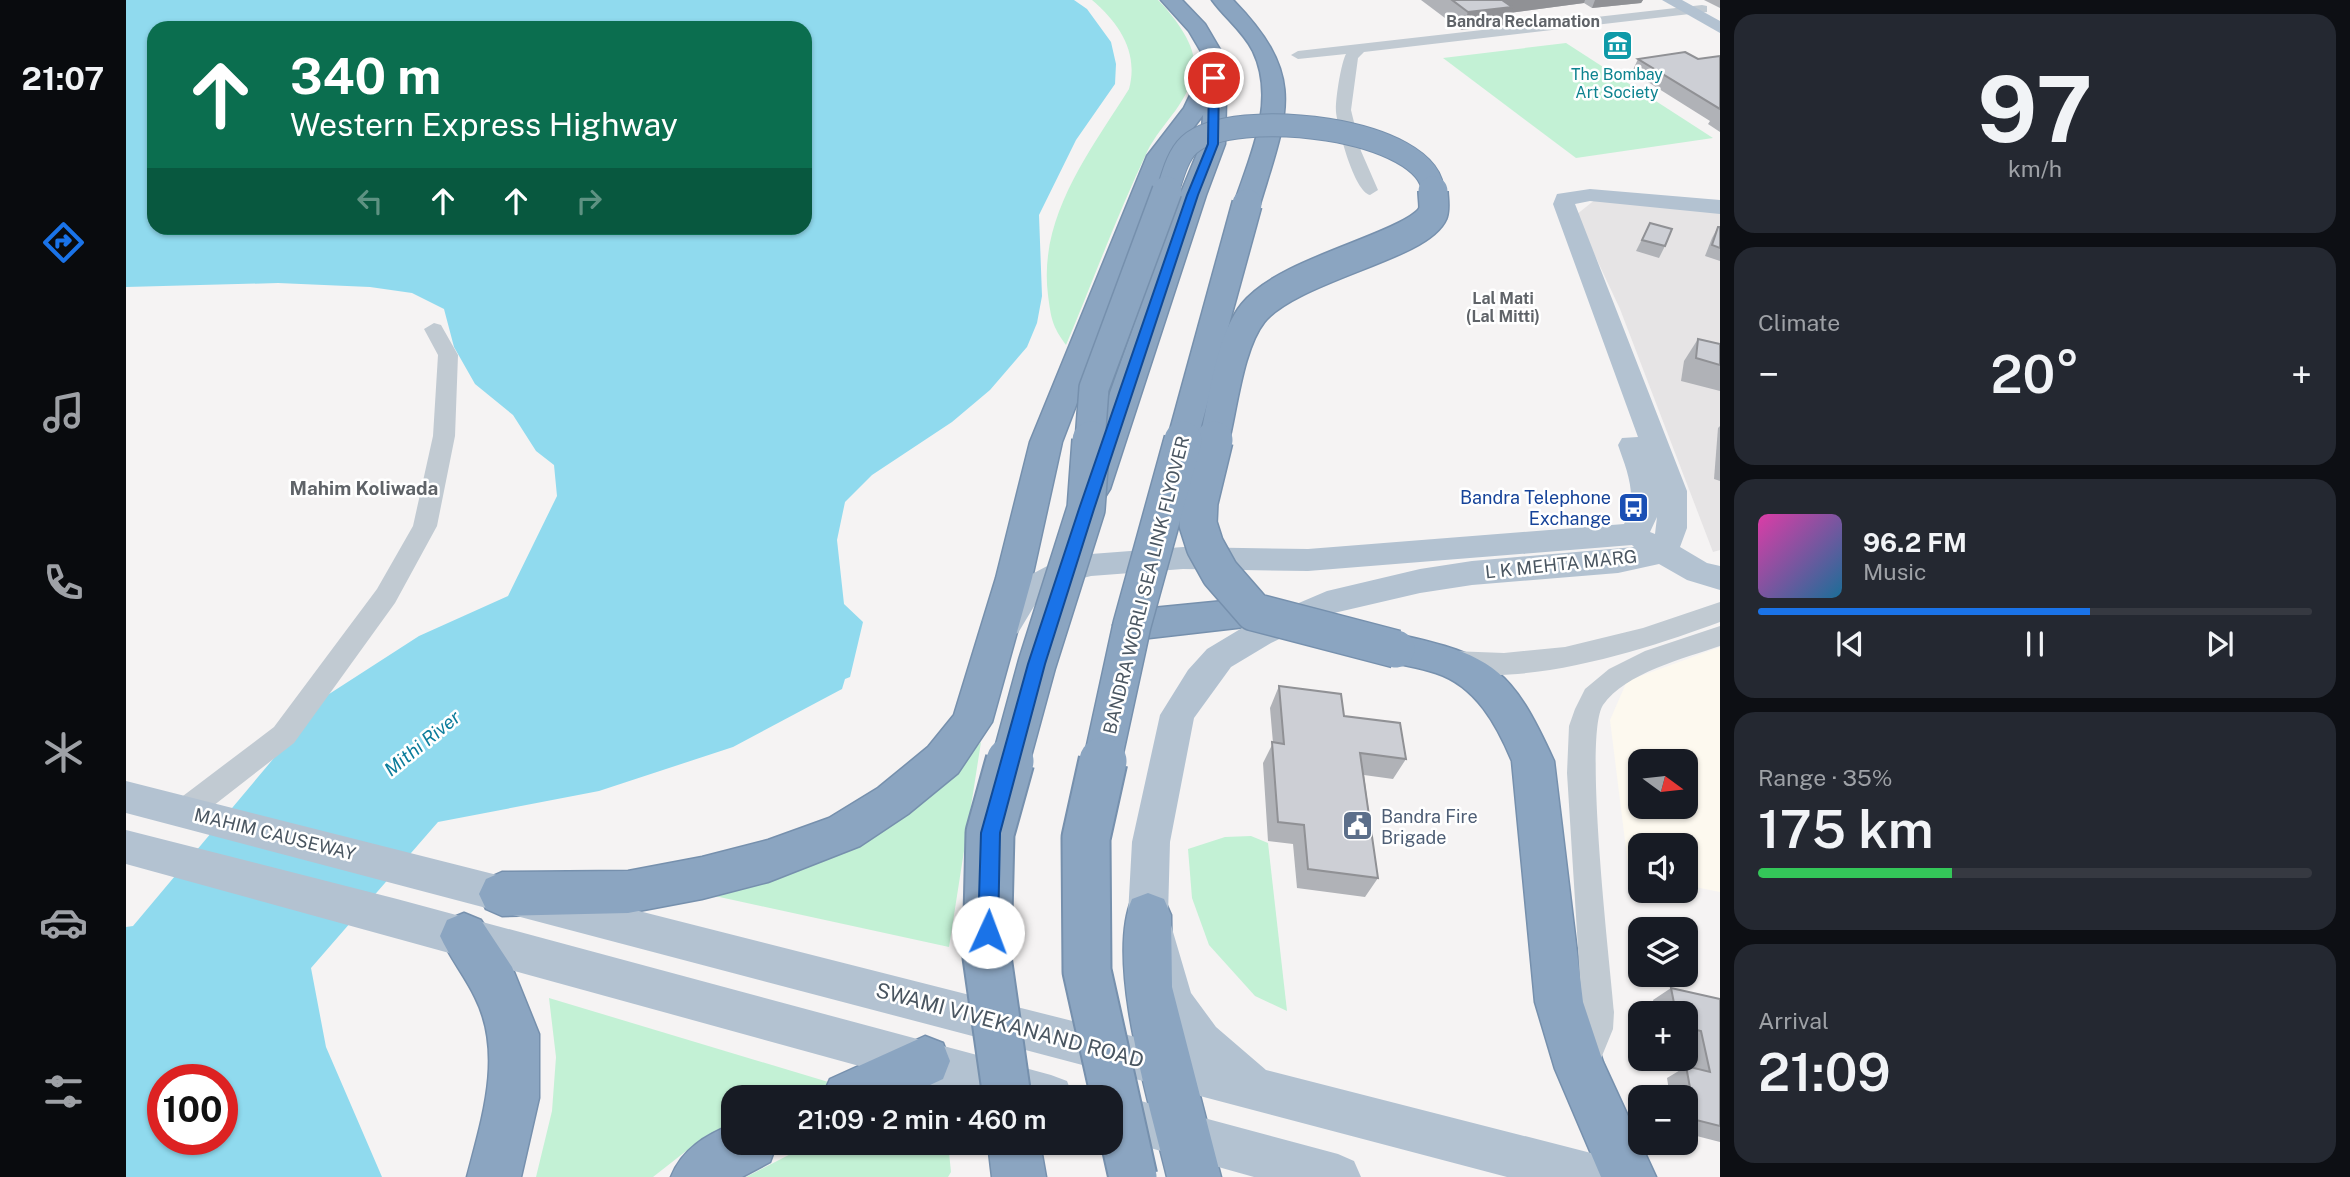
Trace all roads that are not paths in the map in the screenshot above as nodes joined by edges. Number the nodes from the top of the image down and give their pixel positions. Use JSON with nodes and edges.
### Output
{"nodes":[{"id":1,"x":1171,"y":0,"type":"edge"},
{"id":2,"x":1222,"y":0,"type":"edge"},
{"id":3,"x":1670,"y":0,"type":"edge"},
{"id":4,"x":1692,"y":7,"type":"edge"},
{"id":5,"x":1720,"y":20,"type":"edge"},
{"id":6,"x":1720,"y":28,"type":"edge"},
{"id":7,"x":1360,"y":48,"type":"junction"},
{"id":8,"x":1298,"y":55,"type":"dead end"},
{"id":9,"x":1213,"y":57,"type":"junction"},
{"id":10,"x":1370,"y":190,"type":"dead end"},
{"id":11,"x":1654,"y":196,"type":"junction"},
{"id":12,"x":1720,"y":197,"type":"edge"},
{"id":13,"x":1720,"y":206,"type":"edge"},
{"id":14,"x":434,"y":329,"type":"dead end"},
{"id":15,"x":1086,"y":509,"type":"junction"},
{"id":16,"x":1633,"y":534,"type":"junction"},
{"id":17,"x":1403,"y":552,"type":"junction"},
{"id":18,"x":1663,"y":552,"type":"junction"},
{"id":19,"x":1296,"y":560,"type":"junction"},
{"id":20,"x":1720,"y":578,"type":"edge"},
{"id":21,"x":1420,"y":580,"type":"junction"},
{"id":22,"x":1327,"y":603,"type":"junction"},
{"id":23,"x":1720,"y":611,"type":"edge"},
{"id":24,"x":1254,"y":612,"type":"junction"},
{"id":25,"x":1132,"y":625,"type":"junction"},
{"id":26,"x":1720,"y":636,"type":"edge"},
{"id":27,"x":993,"y":651,"type":"junction"},
{"id":28,"x":1448,"y":660,"type":"junction"},
{"id":29,"x":126,"y":797,"type":"edge"},
{"id":30,"x":198,"y":815,"type":"junction"},
{"id":31,"x":126,"y":848,"type":"edge"},
{"id":32,"x":424,"y":872,"type":"joint"},
{"id":33,"x":502,"y":894,"type":"junction"},
{"id":34,"x":1148,"y":915,"type":"junction"},
{"id":35,"x":464,"y":936,"type":"junction"},
{"id":36,"x":925,"y":1060,"type":"junction"},
{"id":37,"x":1167,"y":1066,"type":"junction"},
{"id":38,"x":1580,"y":1069,"type":"junction"},
{"id":39,"x":873,"y":1085,"type":"edge"},
{"id":40,"x":1005,"y":1085,"type":"edge"},
{"id":41,"x":1010,"y":1085,"type":"edge"},
{"id":42,"x":1255,"y":1088,"type":"junction"},
{"id":43,"x":1123,"y":1121,"type":"edge"},
{"id":44,"x":727,"y":1155,"type":"edge"},
{"id":45,"x":1016,"y":1155,"type":"edge"},
{"id":46,"x":1190,"y":1157,"type":"edge"},
{"id":47,"x":494,"y":1177,"type":"edge"},
{"id":48,"x":698,"y":1177,"type":"edge"},
{"id":49,"x":1019,"y":1177,"type":"edge"},
{"id":50,"x":1133,"y":1177,"type":"edge"},
{"id":51,"x":1338,"y":1177,"type":"edge"},
{"id":52,"x":1595,"y":1177,"type":"edge"},
{"id":53,"x":1629,"y":1177,"type":"edge"}],
"edges":[{"from":1,"to":9,"type":"highway"},
{"from":2,"to":25,"type":"highway","name":"BANDRA WORLI SEA LINK FLYOVER","bridge":true},
{"from":3,"to":4,"type":"main road"},
{"from":4,"to":5,"type":"main road"},
{"from":4,"to":6,"type":"main road"},
{"from":4,"to":7,"type":"street"},
{"from":7,"to":8,"type":"street"},
{"from":7,"to":10,"type":"street"},
{"from":9,"to":15,"type":"highway","bridge":true},
{"from":9,"to":27,"type":"highway"},
{"from":11,"to":12,"type":"main road","name":"L K MEHTA MARG"},
{"from":11,"to":13,"type":"main road","name":"L K MEHTA MARG"},
{"from":11,"to":16,"type":"main road","name":"L K MEHTA MARG"},
{"from":11,"to":18,"type":"main road","name":"L K MEHTA MARG"},
{"from":14,"to":30,"type":"street"},
{"from":15,"to":24,"type":"highway","bridge":true},
{"from":15,"to":40,"type":"highway","bridge":true},
{"from":16,"to":17,"type":"main road","name":"L K MEHTA MARG"},
{"from":16,"to":18,"type":"main road"},
{"from":17,"to":19,"type":"main road","name":"L K MEHTA MARG"},
{"from":17,"to":21,"type":"main road"},
{"from":18,"to":20,"type":"main road"},
{"from":18,"to":21,"type":"main road","name":"L K MEHTA MARG"},
{"from":19,"to":22,"type":"main road"},
{"from":19,"to":27,"type":"main road","name":"L K MEHTA MARG"},
{"from":21,"to":22,"type":"main road","name":"L K MEHTA MARG"},
{"from":22,"to":34,"type":"main road","name":"L K MEHTA MARG"},
{"from":23,"to":28,"type":"street"},
{"from":24,"to":25,"type":"highway"},
{"from":24,"to":28,"type":"highway","bridge":true},
{"from":25,"to":50,"type":"highway","name":"BANDRA WORLI SEA LINK FLYOVER","bridge":true},
{"from":26,"to":38,"type":"street"},
{"from":27,"to":33,"type":"highway"},
{"from":28,"to":38,"type":"highway"},
{"from":29,"to":30,"type":"main road","name":"MAHIM CAUSEWAY"},
{"from":30,"to":32,"type":"main road","name":"MAHIM CAUSEWAY"},
{"from":31,"to":35,"type":"main road"},
{"from":32,"to":33,"type":"main road","name":"SWAMI VIVEKANAND ROAD"},
{"from":33,"to":37,"type":"main road","name":"SWAMI VIVEKANAND ROAD"},
{"from":34,"to":37,"type":"highway"},
{"from":34,"to":42,"type":"main road","name":"L K MEHTA MARG"},
{"from":35,"to":36,"type":"main road"},
{"from":35,"to":47,"type":"highway"},
{"from":36,"to":39,"type":"highway"},
{"from":36,"to":41,"type":"main road"},
{"from":37,"to":42,"type":"main road","name":"SWAMI VIVEKANAND ROAD"},
{"from":37,"to":46,"type":"highway"},
{"from":38,"to":53,"type":"highway"},
{"from":42,"to":52,"type":"main road","name":"SWAMI VIVEKANAND ROAD"},
{"from":43,"to":46,"type":"main road"},
{"from":44,"to":48,"type":"highway"},
{"from":45,"to":49,"type":"highway"},
{"from":46,"to":51,"type":"main road"}]}
